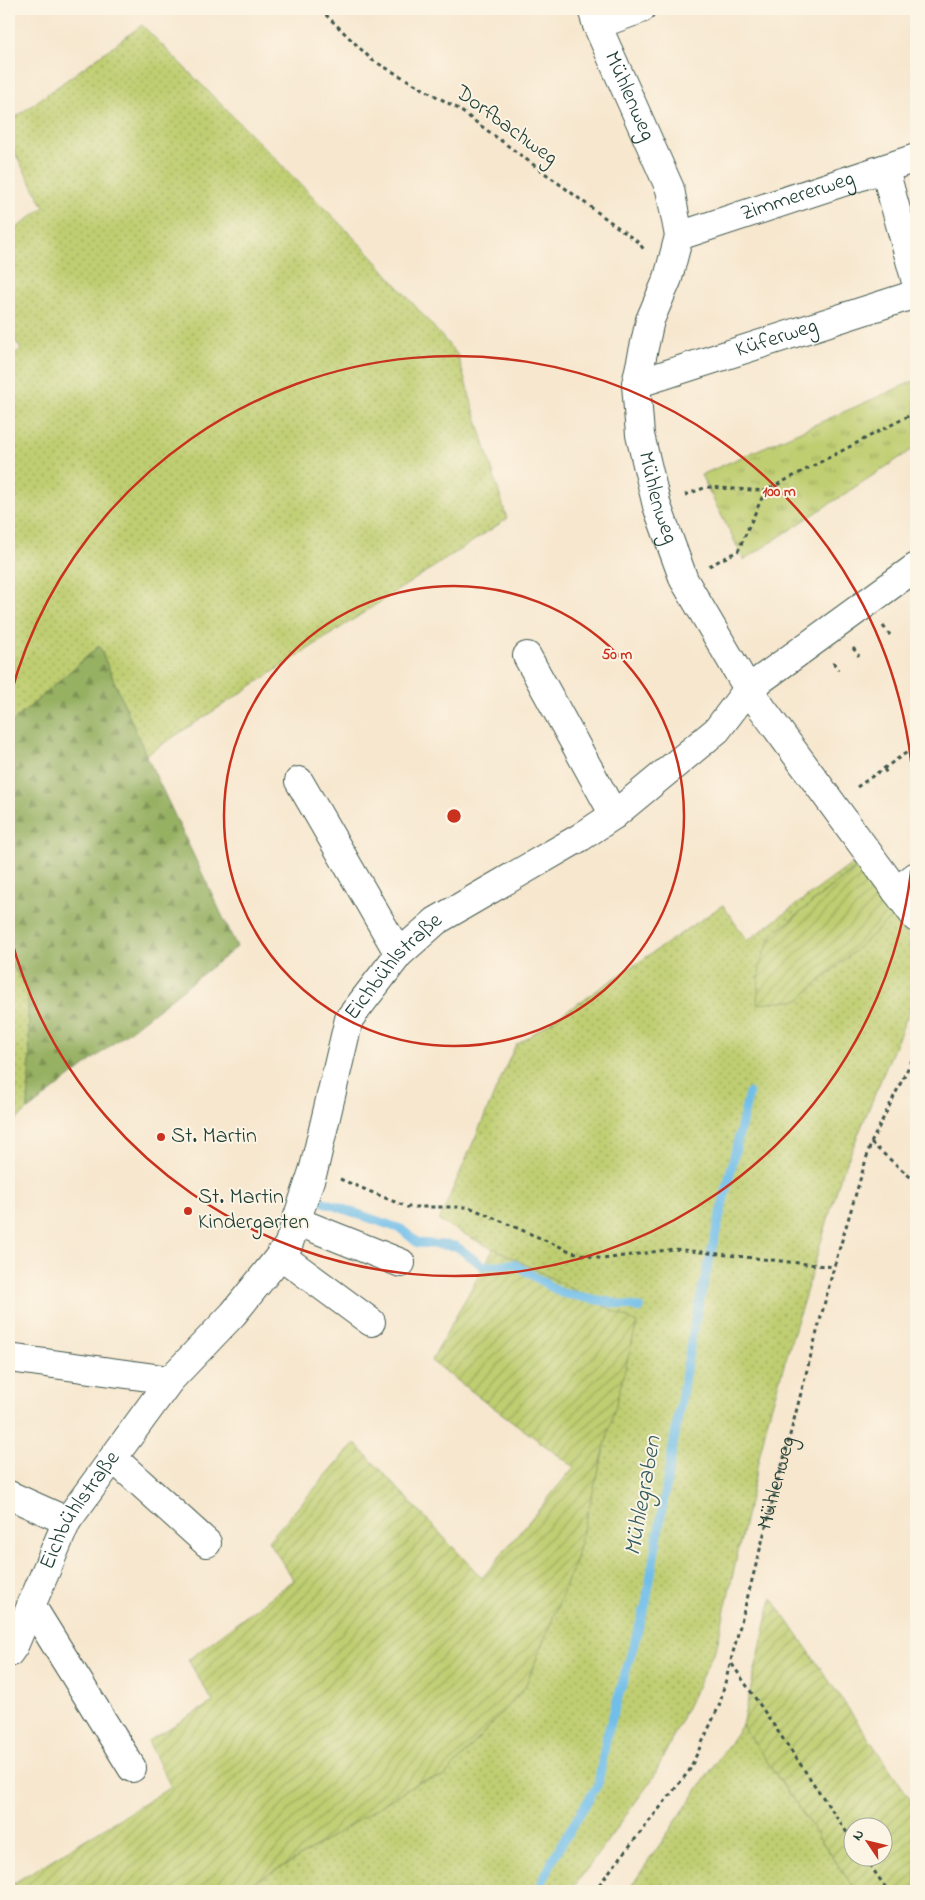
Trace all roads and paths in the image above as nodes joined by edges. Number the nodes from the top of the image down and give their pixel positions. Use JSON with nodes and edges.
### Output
{"nodes":[{"id":1,"x":320,"y":9,"type":"edge"},
{"id":2,"x":641,"y":9,"type":"edge"},
{"id":3,"x":595,"y":17,"type":"edge"},
{"id":4,"x":916,"y":158,"type":"edge"},
{"id":5,"x":885,"y":170,"type":"junction"},
{"id":6,"x":678,"y":236,"type":"junction"},
{"id":7,"x":668,"y":278,"type":"junction"},
{"id":8,"x":916,"y":282,"type":"edge"},
{"id":9,"x":916,"y":294,"type":"edge"},
{"id":10,"x":636,"y":384,"type":"junction"},
{"id":11,"x":916,"y":412,"type":"edge"},
{"id":12,"x":765,"y":491,"type":"junction"},
{"id":13,"x":657,"y":506,"type":"junction"},
{"id":14,"x":916,"y":567,"type":"edge"},
{"id":15,"x":684,"y":580,"type":"junction"},
{"id":16,"x":527,"y":656,"type":"dead end"},
{"id":17,"x":748,"y":689,"type":"junction"},
{"id":18,"x":916,"y":746,"type":"edge"},
{"id":19,"x":884,"y":768,"type":"junction"},
{"id":20,"x":888,"y":775,"type":"dead end"},
{"id":21,"x":299,"y":781,"type":"dead end"},
{"id":22,"x":831,"y":805,"type":"junction"},
{"id":23,"x":614,"y":815,"type":"junction"},
{"id":24,"x":906,"y":883,"type":"edge"},
{"id":25,"x":916,"y":918,"type":"edge"},
{"id":26,"x":399,"y":954,"type":"junction"},
{"id":27,"x":916,"y":1052,"type":"edge"},
{"id":28,"x":871,"y":1143,"type":"junction"},
{"id":29,"x":314,"y":1168,"type":"junction"},
{"id":30,"x":916,"y":1182,"type":"edge"},
{"id":31,"x":296,"y":1221,"type":"junction"},
{"id":32,"x":280,"y":1255,"type":"junction"},
{"id":33,"x":401,"y":1263,"type":"dead end"},
{"id":34,"x":834,"y":1267,"type":"junction"},
{"id":35,"x":371,"y":1322,"type":"dead end"},
{"id":36,"x":9,"y":1358,"type":"edge"},
{"id":37,"x":170,"y":1380,"type":"junction"},
{"id":38,"x":113,"y":1458,"type":"junction"},
{"id":39,"x":9,"y":1495,"type":"edge"},
{"id":40,"x":67,"y":1521,"type":"junction"},
{"id":41,"x":207,"y":1543,"type":"dead end"},
{"id":42,"x":31,"y":1605,"type":"junction"},
{"id":43,"x":9,"y":1653,"type":"edge"},
{"id":44,"x":731,"y":1663,"type":"junction"},
{"id":45,"x":132,"y":1768,"type":"dead end"},
{"id":46,"x":842,"y":1825,"type":"edge"},
{"id":47,"x":872,"y":1868,"type":"edge"},
{"id":48,"x":594,"y":1891,"type":"edge"},
{"id":49,"x":888,"y":1891,"type":"edge"}],
"edges":[{"from":1,"to":7,"type":"path","name":"Dorfbachweg"},
{"from":2,"to":3,"type":"street","name":"Mühlenweg"},
{"from":3,"to":6,"type":"street","name":"Mühlenweg"},
{"from":4,"to":5,"type":"street","name":"Zimmererweg"},
{"from":5,"to":6,"type":"street","name":"Zimmererweg"},
{"from":5,"to":8,"type":"street"},
{"from":6,"to":7,"type":"street","name":"Mühlenweg"},
{"from":7,"to":10,"type":"street","name":"Mühlenweg"},
{"from":9,"to":10,"type":"street","name":"Küferweg"},
{"from":10,"to":13,"type":"street","name":"Mühlenweg"},
{"from":11,"to":12,"type":"path"},
{"from":12,"to":13,"type":"path"},
{"from":12,"to":15,"type":"path"},
{"from":13,"to":15,"type":"street","name":"Mühlenweg"},
{"from":14,"to":17,"type":"street","name":"Eichbühlstraße"},
{"from":15,"to":17,"type":"street","name":"Mühlenweg"},
{"from":16,"to":23,"type":"street"},
{"from":17,"to":22,"type":"street","name":"Mühlenweg"},
{"from":17,"to":23,"type":"street","name":"Eichbühlstraße"},
{"from":18,"to":19,"type":"path"},
{"from":19,"to":20,"type":"path"},
{"from":19,"to":22,"type":"path"},
{"from":21,"to":26,"type":"street"},
{"from":22,"to":24,"type":"street","name":"Mühlenweg"},
{"from":23,"to":26,"type":"street","name":"Eichbühlstraße"},
{"from":24,"to":25,"type":"street","name":"Mühlenweg"},
{"from":26,"to":29,"type":"street","name":"Eichbühlstraße"},
{"from":27,"to":28,"type":"path","name":"Mühlenweg"},
{"from":28,"to":30,"type":"path"},
{"from":28,"to":34,"type":"path","name":"Mühlenweg"},
{"from":29,"to":31,"type":"street","name":"Eichbühlstraße"},
{"from":29,"to":34,"type":"path"},
{"from":31,"to":32,"type":"street","name":"Eichbühlstraße"},
{"from":31,"to":33,"type":"street"},
{"from":32,"to":35,"type":"street"},
{"from":32,"to":37,"type":"street","name":"Eichbühlstraße"},
{"from":34,"to":44,"type":"path","name":"Mühlenweg"},
{"from":36,"to":37,"type":"street"},
{"from":37,"to":38,"type":"street","name":"Eichbühlstraße"},
{"from":38,"to":40,"type":"street","name":"Eichbühlstraße"},
{"from":38,"to":41,"type":"street"},
{"from":39,"to":40,"type":"street"},
{"from":40,"to":42,"type":"street","name":"Eichbühlstraße"},
{"from":42,"to":43,"type":"street","name":"Eichbühlstraße"},
{"from":42,"to":45,"type":"street"},
{"from":44,"to":46,"type":"path"},
{"from":44,"to":48,"type":"path","name":"Mühlenweg"},
{"from":47,"to":49,"type":"path"}]}
